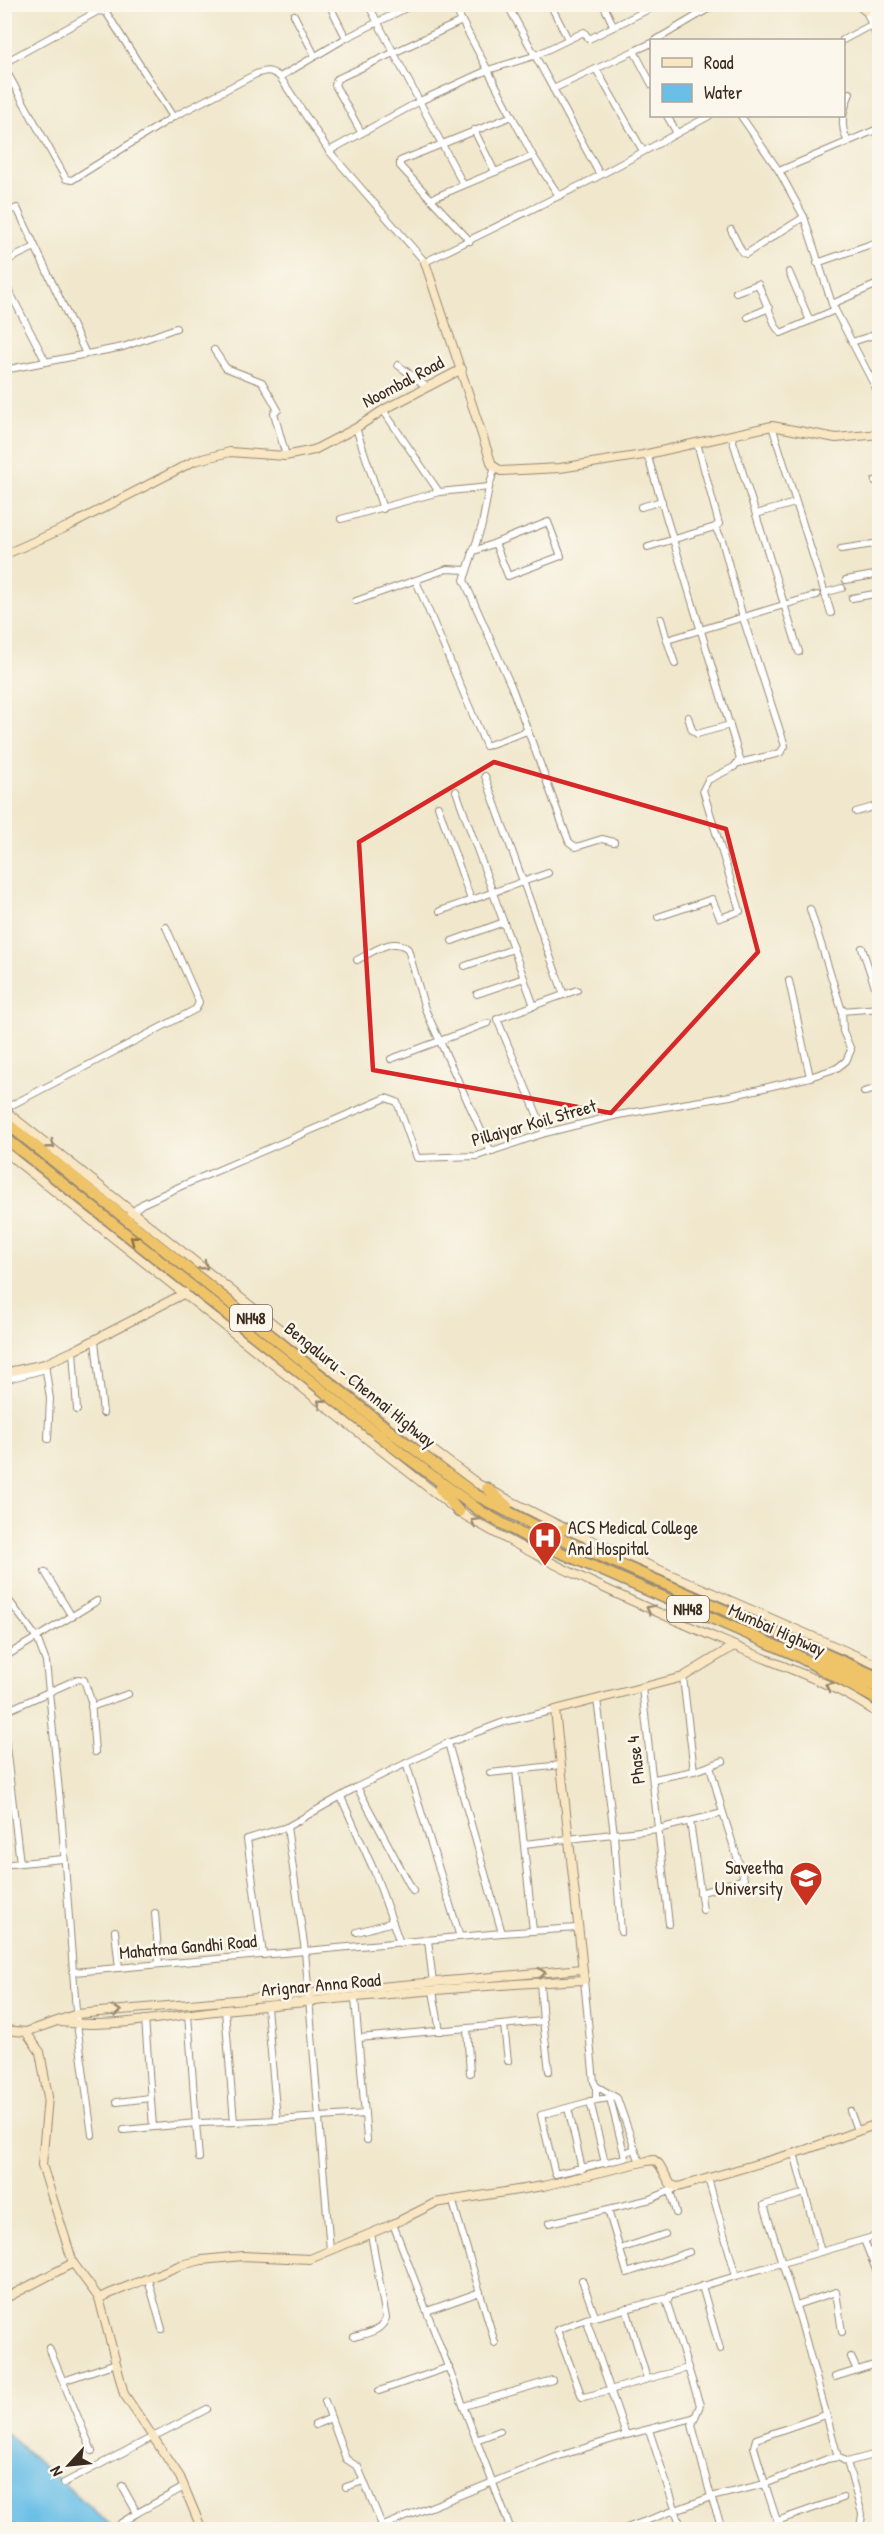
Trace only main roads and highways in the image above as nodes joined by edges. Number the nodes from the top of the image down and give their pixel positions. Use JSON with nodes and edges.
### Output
{"nodes":[{"id":1,"x":4,"y":1121,"type":"edge"},
{"id":2,"x":4,"y":1137,"type":"edge"},
{"id":3,"x":389,"y":1443,"type":"junction"},
{"id":4,"x":486,"y":1488,"type":"road end"},
{"id":5,"x":459,"y":1512,"type":"road end"},
{"id":6,"x":496,"y":1520,"type":"joint"},
{"id":7,"x":530,"y":1524,"type":"junction"},
{"id":8,"x":566,"y":1529,"type":"road end"},
{"id":9,"x":549,"y":1533,"type":"junction"},
{"id":10,"x":759,"y":1639,"type":"junction"},
{"id":11,"x":879,"y":1678,"type":"edge"},
{"id":12,"x":879,"y":1689,"type":"edge"},
{"id":13,"x":879,"y":1701,"type":"edge"}],
"edges":[{"from":1,"to":7,"type":"highway","name":"Bengaluru - Chennai Highway","number":"NH48"},
{"from":3,"to":2,"type":"highway","name":"Bengaluru - Chennai Highway","number":"NH48","one_way":true},
{"from":3,"to":5,"type":"highway"},
{"from":3,"to":6,"type":"highway","name":"Bengaluru - Chennai Highway","number":"NH48"},
{"from":4,"to":7,"type":"highway"},
{"from":6,"to":10,"type":"highway","name":"Mumbai Highway","number":"NH48"},
{"from":7,"to":9,"type":"highway","number":"NH48"},
{"from":8,"to":9,"type":"highway"},
{"from":9,"to":11,"type":"highway","number":"NH48"},
{"from":10,"to":12,"type":"highway"},
{"from":10,"to":13,"type":"highway","name":"Mumbai Highway","number":"NH48"}]}
